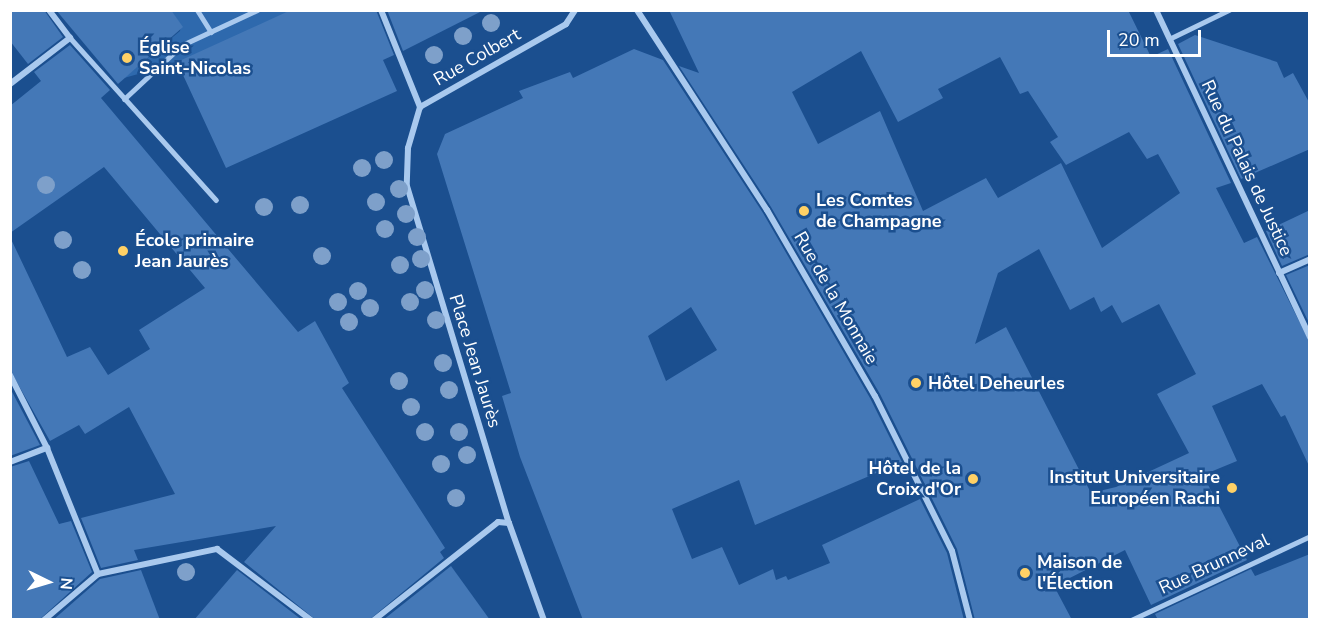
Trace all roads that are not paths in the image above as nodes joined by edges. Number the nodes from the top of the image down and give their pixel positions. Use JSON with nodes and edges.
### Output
{"nodes":[{"id":1,"x":49,"y":10,"type":"edge"},
{"id":2,"x":197,"y":10,"type":"edge"},
{"id":3,"x":257,"y":10,"type":"edge"},
{"id":4,"x":381,"y":10,"type":"edge"},
{"id":5,"x":575,"y":10,"type":"edge"},
{"id":6,"x":637,"y":10,"type":"edge"},
{"id":7,"x":1156,"y":10,"type":"edge"},
{"id":8,"x":1229,"y":10,"type":"edge"},
{"id":9,"x":211,"y":32,"type":"junction"},
{"id":10,"x":70,"y":38,"type":"junction"},
{"id":11,"x":1169,"y":39,"type":"junction"},
{"id":12,"x":10,"y":84,"type":"edge"},
{"id":13,"x":124,"y":99,"type":"junction"},
{"id":14,"x":420,"y":107,"type":"junction"},
{"id":15,"x":216,"y":200,"type":"dead end"},
{"id":16,"x":1310,"y":259,"type":"edge"},
{"id":17,"x":1279,"y":273,"type":"junction"},
{"id":18,"x":1310,"y":339,"type":"edge"},
{"id":19,"x":10,"y":375,"type":"edge"},
{"id":20,"x":47,"y":448,"type":"junction"},
{"id":21,"x":10,"y":462,"type":"edge"},
{"id":22,"x":509,"y":523,"type":"junction"},
{"id":23,"x":1310,"y":536,"type":"edge"},
{"id":24,"x":98,"y":574,"type":"junction"},
{"id":25,"x":44,"y":620,"type":"edge"},
{"id":26,"x":311,"y":620,"type":"edge"},
{"id":27,"x":374,"y":620,"type":"edge"},
{"id":28,"x":544,"y":620,"type":"edge"},
{"id":29,"x":970,"y":620,"type":"edge"},
{"id":30,"x":1131,"y":620,"type":"edge"}],
"edges":[{"from":1,"to":10,"type":"street"},
{"from":2,"to":9,"type":"street"},
{"from":3,"to":9,"type":"street"},
{"from":4,"to":14,"type":"street"},
{"from":5,"to":14,"type":"street","name":"Rue Colbert"},
{"from":6,"to":29,"type":"street","name":"Rue de la Monnaie"},
{"from":7,"to":11,"type":"street","name":"Rue du Palais de Justice"},
{"from":8,"to":11,"type":"lane"},
{"from":9,"to":13,"type":"street"},
{"from":10,"to":12,"type":"street"},
{"from":10,"to":13,"type":"street"},
{"from":11,"to":17,"type":"street","name":"Rue du Palais de Justice"},
{"from":13,"to":15,"type":"street"},
{"from":14,"to":22,"type":"street","name":"Place Jean Jaurès"},
{"from":16,"to":17,"type":"street"},
{"from":17,"to":18,"type":"street","name":"Rue du Palais de Justice"},
{"from":19,"to":20,"type":"street"},
{"from":20,"to":21,"type":"street"},
{"from":20,"to":24,"type":"street"},
{"from":22,"to":27,"type":"street"},
{"from":22,"to":28,"type":"street","name":"Place Jean Jaurès"},
{"from":23,"to":30,"type":"street","name":"Rue Brunneval"},
{"from":24,"to":25,"type":"street"},
{"from":24,"to":26,"type":"street"}]}
